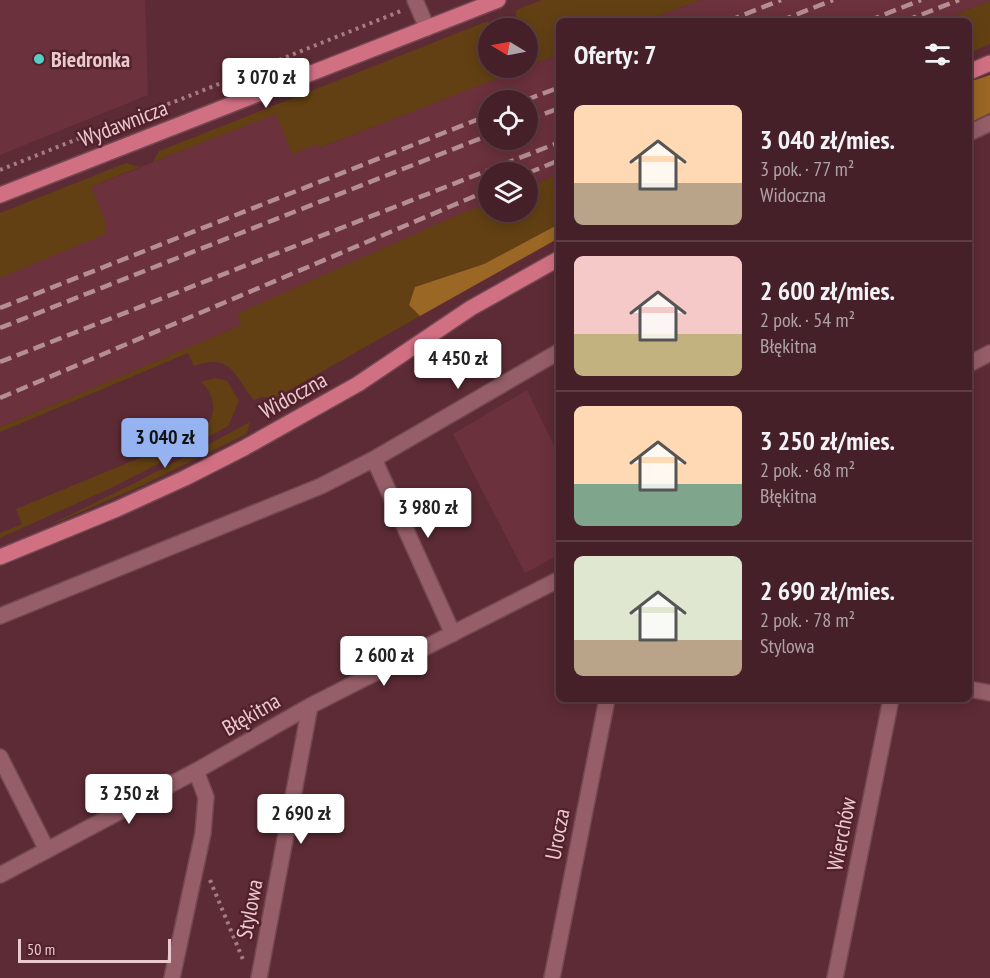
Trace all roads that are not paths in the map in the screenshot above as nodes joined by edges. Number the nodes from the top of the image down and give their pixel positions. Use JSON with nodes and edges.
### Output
{"nodes":[{"id":1,"x":498,"y":0,"type":"edge"},
{"id":2,"x":416,"y":2,"type":"edge"},
{"id":3,"x":427,"y":28,"type":"junction"},
{"id":4,"x":990,"y":63,"type":"edge"},
{"id":5,"x":972,"y":71,"type":"edge"},
{"id":6,"x":990,"y":123,"type":"edge"},
{"id":7,"x":972,"y":132,"type":"edge"},
{"id":8,"x":0,"y":195,"type":"edge"},
{"id":9,"x":556,"y":260,"type":"edge"},
{"id":10,"x":990,"y":352,"type":"edge"},
{"id":11,"x":556,"y":353,"type":"edge"},
{"id":12,"x":972,"y":362,"type":"edge"},
{"id":13,"x":374,"y":459,"type":"junction"},
{"id":14,"x":0,"y":557,"type":"edge"},
{"id":15,"x":556,"y":581,"type":"edge"},
{"id":16,"x":0,"y":616,"type":"edge"},
{"id":17,"x":453,"y":633,"type":"junction"},
{"id":18,"x":972,"y":690,"type":"edge"},
{"id":19,"x":990,"y":693,"type":"edge"},
{"id":20,"x":606,"y":702,"type":"edge"},
{"id":21,"x":890,"y":702,"type":"edge"},
{"id":22,"x":310,"y":706,"type":"junction"},
{"id":23,"x":0,"y":757,"type":"edge"},
{"id":24,"x":196,"y":771,"type":"junction"},
{"id":25,"x":47,"y":850,"type":"junction"},
{"id":26,"x":0,"y":875,"type":"edge"},
{"id":27,"x":172,"y":978,"type":"edge"},
{"id":28,"x":259,"y":978,"type":"edge"},
{"id":29,"x":552,"y":978,"type":"edge"},
{"id":30,"x":835,"y":978,"type":"edge"}],
"edges":[{"from":1,"to":3,"type":"main road","name":"Wydawnicza"},
{"from":2,"to":3,"type":"street"},
{"from":3,"to":8,"type":"main road","name":"Wydawnicza"},
{"from":4,"to":5,"type":"main road"},
{"from":6,"to":7,"type":"street"},
{"from":9,"to":14,"type":"main road","name":"Widoczna"},
{"from":10,"to":12,"type":"street"},
{"from":11,"to":13,"type":"street"},
{"from":13,"to":16,"type":"street"},
{"from":13,"to":17,"type":"street"},
{"from":15,"to":17,"type":"street","name":"Błękitna"},
{"from":17,"to":22,"type":"street","name":"Błękitna"},
{"from":18,"to":19,"type":"street"},
{"from":20,"to":29,"type":"street","name":"Urocza"},
{"from":21,"to":30,"type":"street","name":"Wierchów"},
{"from":22,"to":24,"type":"street","name":"Błękitna"},
{"from":22,"to":28,"type":"street","name":"Stylowa"},
{"from":23,"to":25,"type":"street"},
{"from":24,"to":25,"type":"street","name":"Błękitna"},
{"from":24,"to":27,"type":"street"},
{"from":25,"to":26,"type":"street","name":"Błękitna"}]}
